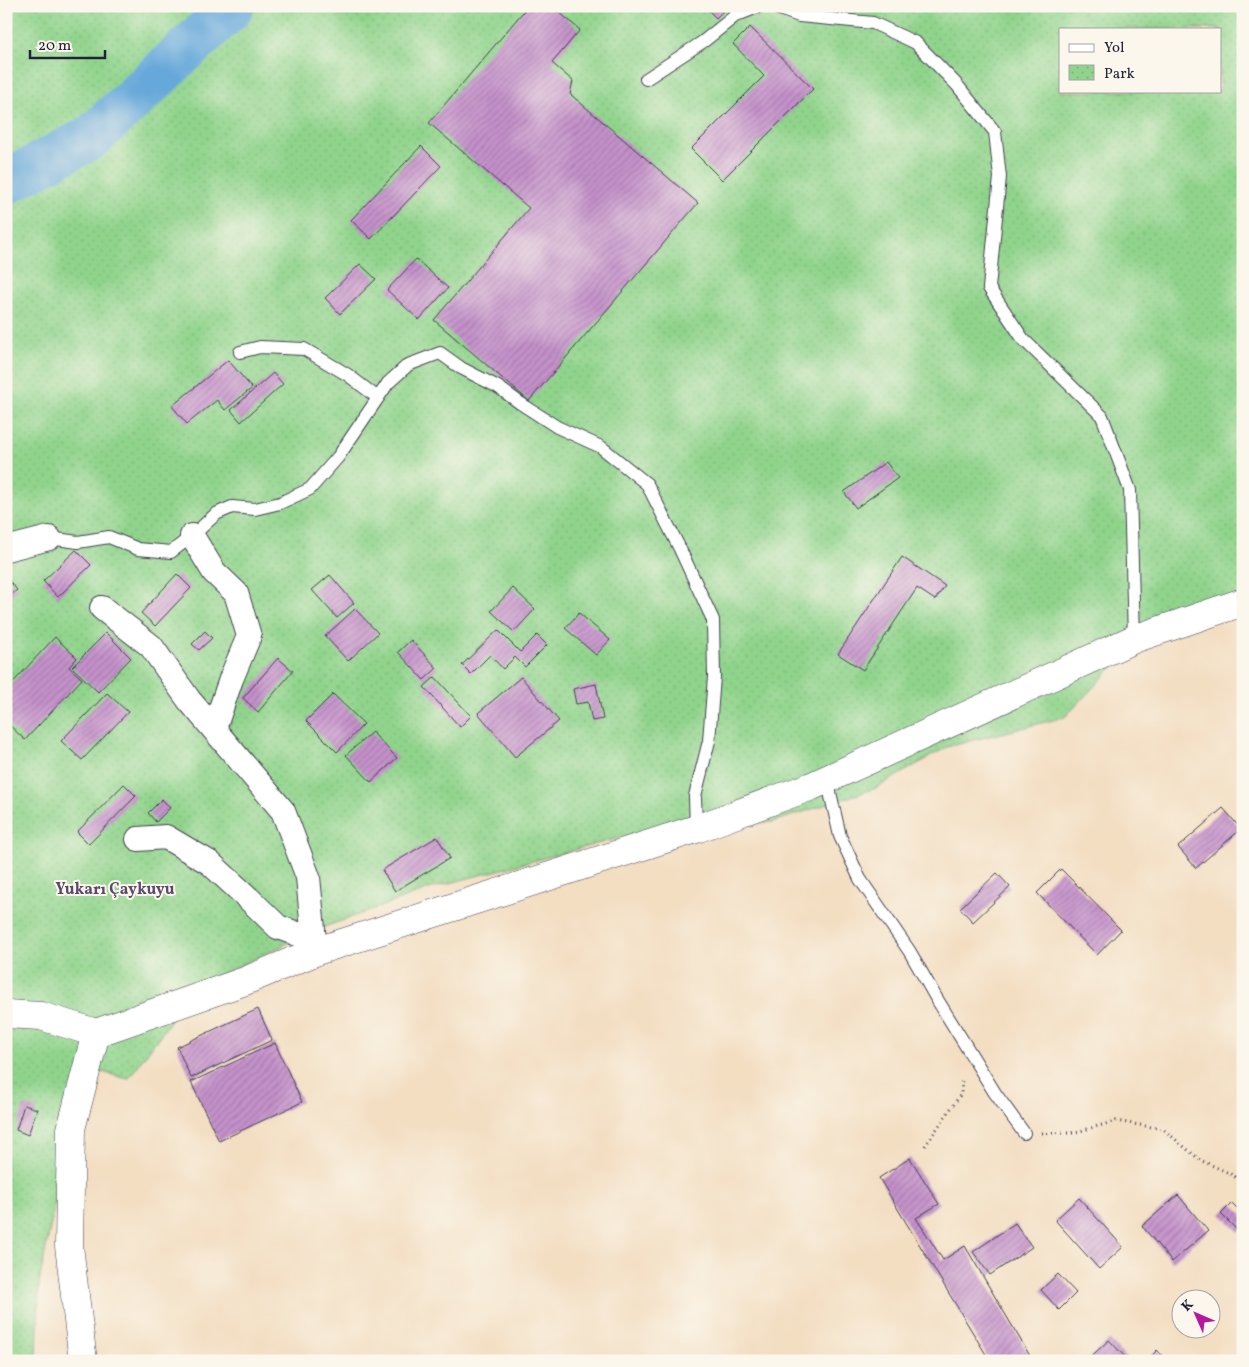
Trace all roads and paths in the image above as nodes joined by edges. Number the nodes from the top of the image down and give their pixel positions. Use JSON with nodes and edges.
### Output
{"nodes":[{"id":1,"x":760,"y":6,"type":"edge"},
{"id":2,"x":771,"y":6,"type":"edge"},
{"id":3,"x":646,"y":79,"type":"dead end"},
{"id":4,"x":240,"y":352,"type":"dead end"},
{"id":5,"x":378,"y":398,"type":"junction"},
{"id":6,"x":192,"y":536,"type":"junction"},
{"id":7,"x":49,"y":538,"type":"joint"},
{"id":8,"x":6,"y":549,"type":"edge"},
{"id":9,"x":1243,"y":602,"type":"edge"},
{"id":10,"x":102,"y":608,"type":"dead end"},
{"id":11,"x":1134,"y":639,"type":"junction"},
{"id":12,"x":214,"y":729,"type":"junction"},
{"id":13,"x":827,"y":779,"type":"junction"},
{"id":14,"x":696,"y":829,"type":"junction"},
{"id":15,"x":138,"y":838,"type":"dead end"},
{"id":16,"x":315,"y":946,"type":"junction"},
{"id":17,"x":6,"y":1014,"type":"edge"},
{"id":18,"x":96,"y":1033,"type":"junction"},
{"id":19,"x":964,"y":1045,"type":"junction"},
{"id":20,"x":1024,"y":1133,"type":"joint"},
{"id":21,"x":925,"y":1146,"type":"dead end"},
{"id":22,"x":1243,"y":1182,"type":"edge"},
{"id":23,"x":84,"y":1361,"type":"edge"}],
"edges":[{"from":1,"to":3,"type":"lane"},
{"from":2,"to":11,"type":"lane"},
{"from":4,"to":5,"type":"lane"},
{"from":5,"to":6,"type":"lane"},
{"from":5,"to":14,"type":"lane"},
{"from":6,"to":7,"type":"lane"},
{"from":6,"to":12,"type":"street"},
{"from":7,"to":8,"type":"street"},
{"from":9,"to":11,"type":"street"},
{"from":10,"to":12,"type":"street"},
{"from":11,"to":13,"type":"street"},
{"from":12,"to":16,"type":"street"},
{"from":13,"to":14,"type":"street"},
{"from":13,"to":19,"type":"lane"},
{"from":14,"to":16,"type":"street"},
{"from":15,"to":16,"type":"street"},
{"from":16,"to":18,"type":"street"},
{"from":17,"to":18,"type":"street"},
{"from":18,"to":23,"type":"street"},
{"from":19,"to":20,"type":"lane"},
{"from":19,"to":21,"type":"path"},
{"from":20,"to":22,"type":"path"}]}
